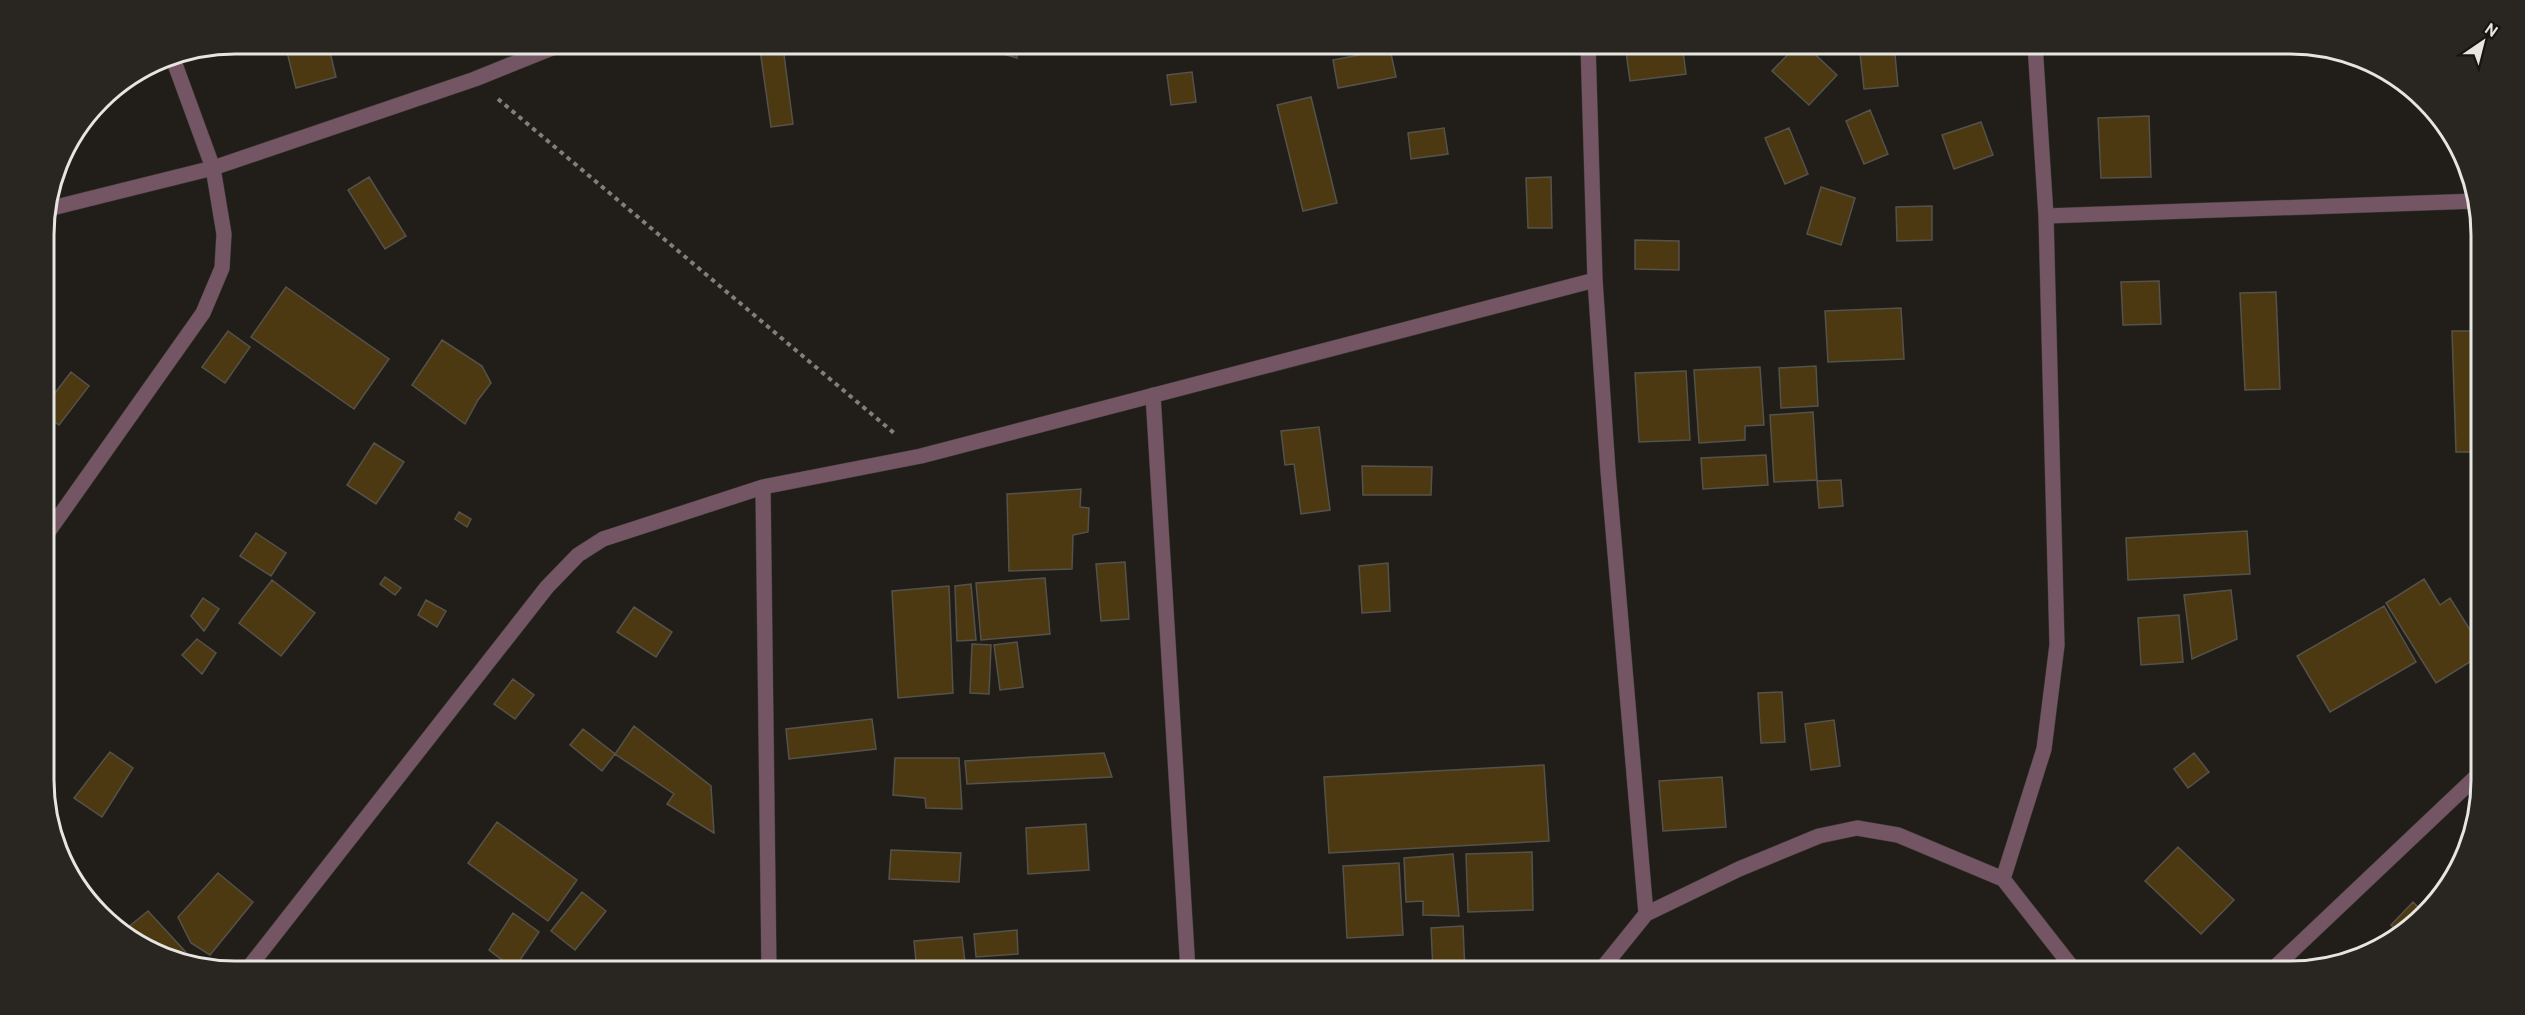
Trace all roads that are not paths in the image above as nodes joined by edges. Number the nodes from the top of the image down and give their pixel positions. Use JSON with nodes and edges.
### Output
{"nodes":[{"id":1,"x":537,"y":54,"type":"edge"},
{"id":2,"x":1588,"y":54,"type":"edge"},
{"id":3,"x":2036,"y":54,"type":"edge"},
{"id":4,"x":175,"y":65,"type":"edge"},
{"id":5,"x":213,"y":168,"type":"junction"},
{"id":6,"x":2467,"y":201,"type":"edge"},
{"id":7,"x":57,"y":207,"type":"edge"},
{"id":8,"x":2046,"y":216,"type":"junction"},
{"id":9,"x":1595,"y":280,"type":"junction"},
{"id":10,"x":1153,"y":395,"type":"junction"},
{"id":11,"x":763,"y":487,"type":"junction"},
{"id":12,"x":54,"y":524,"type":"edge"},
{"id":13,"x":2471,"y":781,"type":"edge"},
{"id":14,"x":2003,"y":879,"type":"junction"},
{"id":15,"x":1646,"y":914,"type":"junction"},
{"id":16,"x":255,"y":961,"type":"edge"},
{"id":17,"x":769,"y":961,"type":"edge"},
{"id":18,"x":1187,"y":961,"type":"edge"},
{"id":19,"x":1608,"y":961,"type":"edge"},
{"id":20,"x":2067,"y":961,"type":"edge"},
{"id":21,"x":2282,"y":961,"type":"edge"}],
"edges":[{"from":1,"to":5,"type":"street"},
{"from":2,"to":9,"type":"street"},
{"from":3,"to":8,"type":"street"},
{"from":4,"to":5,"type":"street"},
{"from":5,"to":7,"type":"street"},
{"from":5,"to":12,"type":"street"},
{"from":6,"to":8,"type":"street"},
{"from":8,"to":14,"type":"street"},
{"from":9,"to":10,"type":"street"},
{"from":9,"to":15,"type":"street"},
{"from":10,"to":11,"type":"street"},
{"from":10,"to":18,"type":"street"},
{"from":11,"to":16,"type":"street"},
{"from":11,"to":17,"type":"street"},
{"from":13,"to":21,"type":"street"},
{"from":14,"to":15,"type":"street"},
{"from":14,"to":20,"type":"street"},
{"from":15,"to":19,"type":"street"}]}
